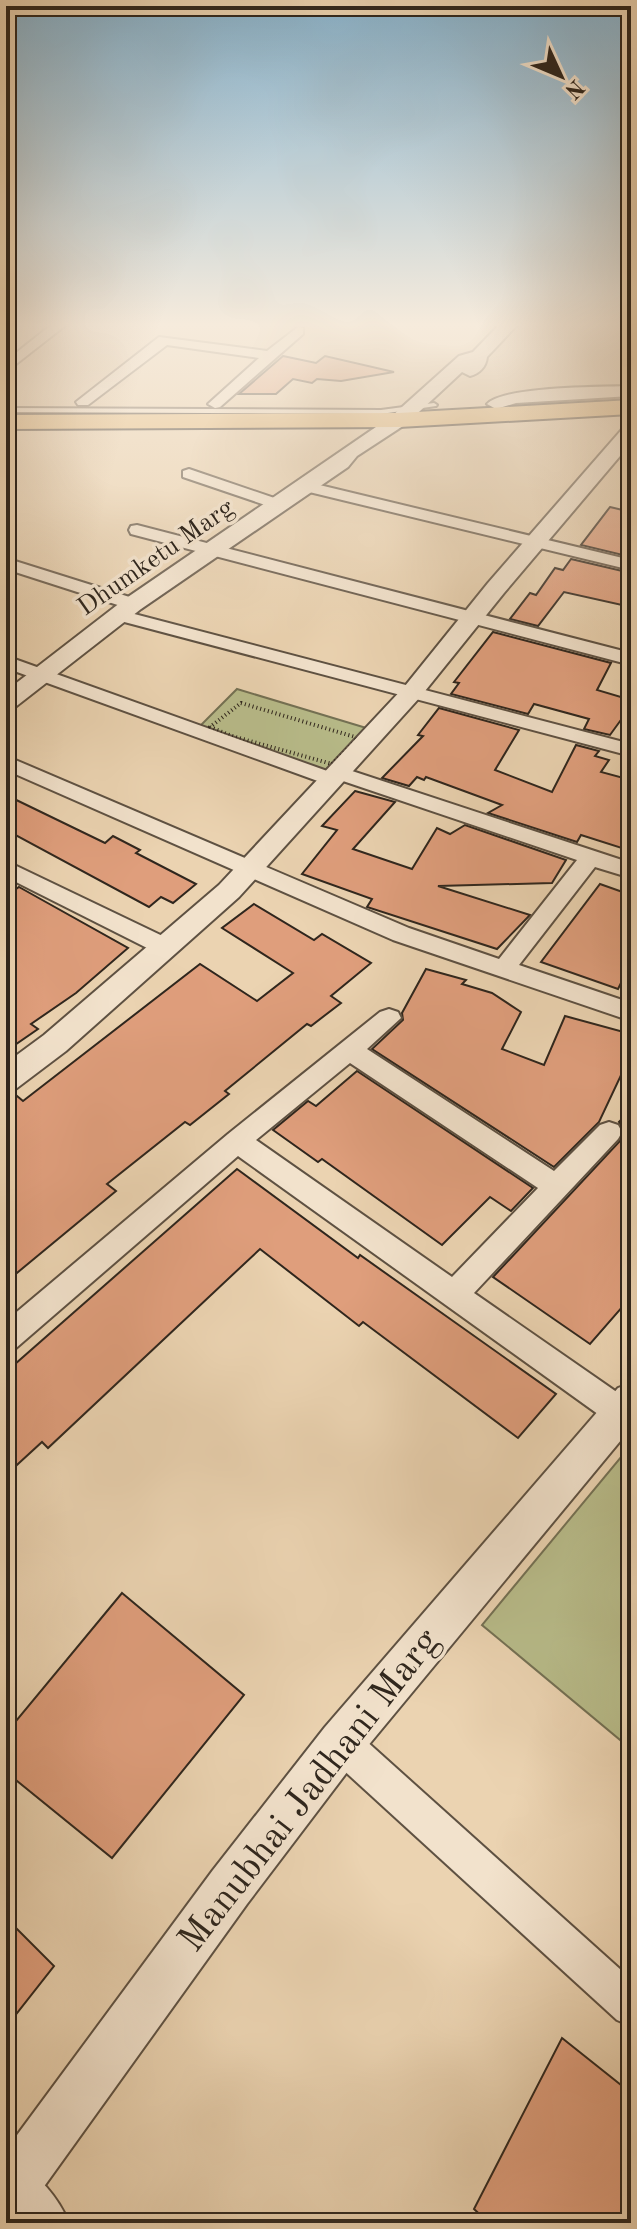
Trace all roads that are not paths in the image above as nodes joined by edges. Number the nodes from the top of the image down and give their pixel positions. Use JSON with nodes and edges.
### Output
{"nodes":[{"id":1,"x":395,"y":429,"type":"edge"},
{"id":2,"x":631,"y":431,"type":"edge"},
{"id":3,"x":189,"y":474,"type":"dead end"},
{"id":4,"x":307,"y":487,"type":"junction"},
{"id":5,"x":280,"y":505,"type":"junction"},
{"id":6,"x":137,"y":530,"type":"dead end"},
{"id":7,"x":536,"y":543,"type":"junction"},
{"id":8,"x":211,"y":551,"type":"junction"},
{"id":9,"x":631,"y":565,"type":"edge"},
{"id":10,"x":15,"y":566,"type":"dead end"},
{"id":11,"x":126,"y":610,"type":"junction"},
{"id":12,"x":471,"y":619,"type":"junction"},
{"id":13,"x":631,"y":659,"type":"edge"},
{"id":14,"x":6,"y":662,"type":"edge"},
{"id":15,"x":43,"y":676,"type":"junction"},
{"id":16,"x":413,"y":691,"type":"junction"},
{"id":17,"x":6,"y":703,"type":"edge"},
{"id":18,"x":631,"y":750,"type":"edge"},
{"id":19,"x":6,"y":762,"type":"edge"},
{"id":20,"x":334,"y":772,"type":"junction"},
{"id":21,"x":591,"y":857,"type":"junction"},
{"id":22,"x":6,"y":868,"type":"edge"},
{"id":23,"x":251,"y":868,"type":"junction"},
{"id":24,"x":631,"y":871,"type":"edge"},
{"id":25,"x":165,"y":947,"type":"junction"},
{"id":26,"x":505,"y":967,"type":"junction"},
{"id":27,"x":631,"y":1012,"type":"edge"},
{"id":28,"x":389,"y":1018,"type":"dead end"},
{"id":29,"x":349,"y":1050,"type":"junction"},
{"id":30,"x":6,"y":1080,"type":"edge"},
{"id":31,"x":609,"y":1132,"type":"dead end"},
{"id":32,"x":237,"y":1141,"type":"junction"},
{"id":33,"x":557,"y":1187,"type":"junction"},
{"id":34,"x":454,"y":1294,"type":"junction"},
{"id":35,"x":6,"y":1339,"type":"edge"},
{"id":36,"x":625,"y":1406,"type":"edge"},
{"id":37,"x":341,"y":1743,"type":"junction"},
{"id":38,"x":631,"y":2006,"type":"edge"},
{"id":39,"x":10,"y":2189,"type":"edge"},
{"id":40,"x":47,"y":2223,"type":"edge"}],
"edges":[{"from":1,"to":4,"type":"street","name":"Dhumketu Marg"},
{"from":2,"to":7,"type":"street"},
{"from":3,"to":5,"type":"street"},
{"from":4,"to":5,"type":"street","name":"Dhumketu Marg"},
{"from":4,"to":7,"type":"street"},
{"from":5,"to":8,"type":"street","name":"Dhumketu Marg"},
{"from":6,"to":8,"type":"street"},
{"from":7,"to":9,"type":"street"},
{"from":7,"to":12,"type":"street"},
{"from":8,"to":11,"type":"street","name":"Dhumketu Marg"},
{"from":8,"to":12,"type":"street"},
{"from":10,"to":11,"type":"street"},
{"from":11,"to":15,"type":"street","name":"Dhumketu Marg"},
{"from":11,"to":16,"type":"street"},
{"from":12,"to":13,"type":"street"},
{"from":12,"to":16,"type":"street"},
{"from":14,"to":15,"type":"street"},
{"from":15,"to":17,"type":"street","name":"Dhumketu Marg"},
{"from":15,"to":20,"type":"street"},
{"from":16,"to":18,"type":"street"},
{"from":16,"to":20,"type":"street"},
{"from":19,"to":23,"type":"street"},
{"from":20,"to":21,"type":"street"},
{"from":20,"to":23,"type":"street"},
{"from":21,"to":24,"type":"street"},
{"from":21,"to":26,"type":"street"},
{"from":22,"to":25,"type":"street"},
{"from":23,"to":25,"type":"street"},
{"from":23,"to":26,"type":"street"},
{"from":25,"to":30,"type":"street"},
{"from":26,"to":27,"type":"street"},
{"from":28,"to":29,"type":"street"},
{"from":29,"to":32,"type":"street"},
{"from":29,"to":33,"type":"street"},
{"from":31,"to":33,"type":"street"},
{"from":32,"to":34,"type":"street"},
{"from":32,"to":35,"type":"street"},
{"from":33,"to":34,"type":"street"},
{"from":34,"to":36,"type":"street"},
{"from":36,"to":37,"type":"street","name":"Manubhai Jadhani Marg"},
{"from":37,"to":38,"type":"street"},
{"from":37,"to":39,"type":"street","name":"Manubhai Jadhani Marg"},
{"from":39,"to":40,"type":"street"}]}
